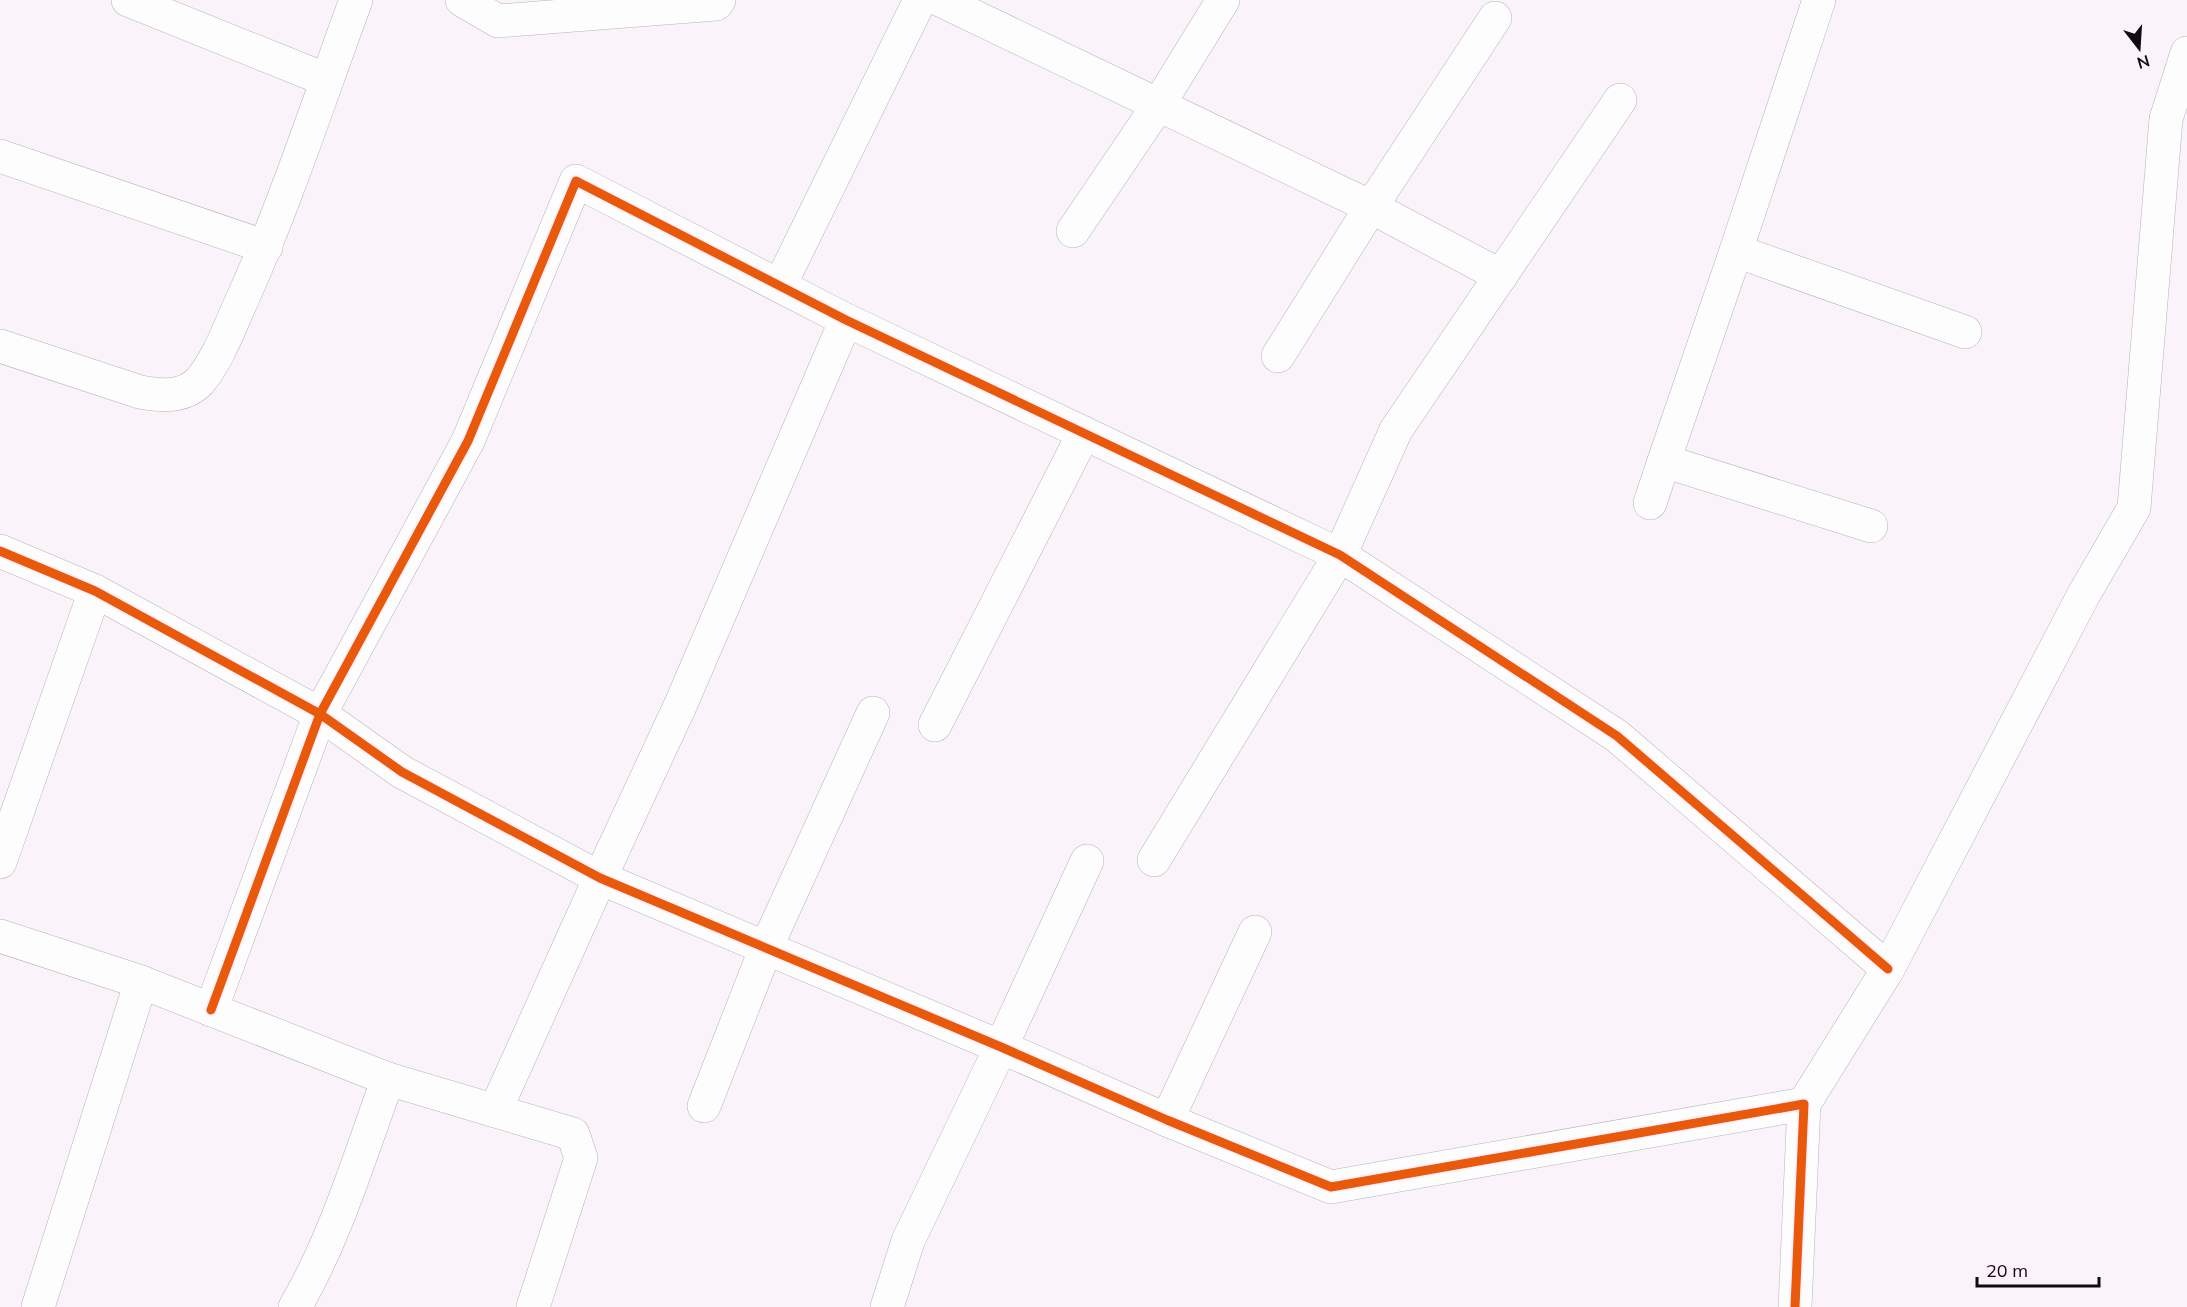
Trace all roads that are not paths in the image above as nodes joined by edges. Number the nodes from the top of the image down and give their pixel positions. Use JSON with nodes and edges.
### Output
{"nodes":[{"id":1,"x":128,"y":0,"type":"edge"},
{"id":2,"x":356,"y":0,"type":"edge"},
{"id":3,"x":462,"y":0,"type":"edge"},
{"id":4,"x":719,"y":0,"type":"edge"},
{"id":5,"x":920,"y":0,"type":"edge"},
{"id":6,"x":940,"y":0,"type":"edge"},
{"id":7,"x":1223,"y":0,"type":"edge"},
{"id":8,"x":1819,"y":0,"type":"edge"},
{"id":9,"x":1496,"y":18,"type":"dead end"},
{"id":10,"x":2187,"y":53,"type":"edge"},
{"id":11,"x":327,"y":80,"type":"junction"},
{"id":12,"x":1620,"y":100,"type":"dead end"},
{"id":13,"x":1159,"y":104,"type":"junction"},
{"id":14,"x":2176,"y":121,"type":"edge"},
{"id":15,"x":0,"y":156,"type":"edge"},
{"id":16,"x":1371,"y":207,"type":"junction"},
{"id":17,"x":1073,"y":231,"type":"dead end"},
{"id":18,"x":266,"y":247,"type":"junction"},
{"id":19,"x":1736,"y":251,"type":"junction"},
{"id":20,"x":1501,"y":276,"type":"junction"},
{"id":21,"x":780,"y":285,"type":"junction"},
{"id":22,"x":846,"y":320,"type":"junction"},
{"id":23,"x":1965,"y":333,"type":"dead end"},
{"id":24,"x":1,"y":348,"type":"edge"},
{"id":25,"x":1278,"y":357,"type":"dead end"},
{"id":26,"x":1084,"y":433,"type":"junction"},
{"id":27,"x":1664,"y":460,"type":"junction"},
{"id":28,"x":1650,"y":503,"type":"dead end"},
{"id":29,"x":1871,"y":526,"type":"dead end"},
{"id":30,"x":0,"y":550,"type":"edge"},
{"id":31,"x":1340,"y":555,"type":"junction"},
{"id":32,"x":95,"y":591,"type":"junction"},
{"id":33,"x":873,"y":713,"type":"dead end"},
{"id":34,"x":320,"y":714,"type":"junction"},
{"id":35,"x":935,"y":725,"type":"dead end"},
{"id":36,"x":1154,"y":860,"type":"dead end"},
{"id":37,"x":1087,"y":861,"type":"dead end"},
{"id":38,"x":0,"y":862,"type":"edge"},
{"id":39,"x":600,"y":878,"type":"junction"},
{"id":40,"x":1255,"y":932,"type":"dead end"},
{"id":41,"x":0,"y":936,"type":"edge"},
{"id":42,"x":766,"y":948,"type":"junction"},
{"id":43,"x":1888,"y":969,"type":"junction"},
{"id":44,"x":141,"y":982,"type":"junction"},
{"id":45,"x":211,"y":1010,"type":"junction"},
{"id":46,"x":1001,"y":1047,"type":"junction"},
{"id":47,"x":388,"y":1079,"type":"junction"},
{"id":48,"x":1803,"y":1104,"type":"junction"},
{"id":49,"x":704,"y":1106,"type":"dead end"},
{"id":50,"x":495,"y":1111,"type":"junction"},
{"id":51,"x":1167,"y":1120,"type":"junction"},
{"id":52,"x":38,"y":1307,"type":"edge"},
{"id":53,"x":295,"y":1307,"type":"edge"},
{"id":54,"x":533,"y":1307,"type":"edge"},
{"id":55,"x":886,"y":1307,"type":"edge"},
{"id":56,"x":1795,"y":1307,"type":"edge"}],
"edges":[{"from":1,"to":11,"type":"street"},
{"from":2,"to":11,"type":"street"},
{"from":3,"to":4,"type":"street"},
{"from":5,"to":21,"type":"street"},
{"from":6,"to":13,"type":"street"},
{"from":7,"to":13,"type":"street"},
{"from":8,"to":19,"type":"street"},
{"from":9,"to":16,"type":"street"},
{"from":10,"to":14,"type":"street"},
{"from":11,"to":18,"type":"street"},
{"from":12,"to":20,"type":"street"},
{"from":13,"to":16,"type":"street"},
{"from":13,"to":17,"type":"street"},
{"from":14,"to":43,"type":"street"},
{"from":15,"to":18,"type":"street"},
{"from":16,"to":20,"type":"street"},
{"from":16,"to":25,"type":"street"},
{"from":18,"to":24,"type":"street"},
{"from":19,"to":23,"type":"street"},
{"from":19,"to":27,"type":"street"},
{"from":20,"to":31,"type":"street"},
{"from":21,"to":22,"type":"street"},
{"from":21,"to":34,"type":"street"},
{"from":22,"to":26,"type":"street"},
{"from":22,"to":39,"type":"street"},
{"from":26,"to":31,"type":"street"},
{"from":26,"to":35,"type":"street"},
{"from":27,"to":28,"type":"street"},
{"from":27,"to":29,"type":"street"},
{"from":30,"to":32,"type":"street"},
{"from":31,"to":36,"type":"street"},
{"from":31,"to":43,"type":"street"},
{"from":32,"to":34,"type":"street"},
{"from":32,"to":38,"type":"street"},
{"from":33,"to":42,"type":"street"},
{"from":34,"to":39,"type":"street"},
{"from":34,"to":45,"type":"street"},
{"from":37,"to":46,"type":"street"},
{"from":39,"to":42,"type":"street"},
{"from":39,"to":50,"type":"street"},
{"from":40,"to":51,"type":"street"},
{"from":41,"to":44,"type":"street"},
{"from":42,"to":46,"type":"street"},
{"from":42,"to":49,"type":"street"},
{"from":43,"to":48,"type":"street"},
{"from":44,"to":45,"type":"street"},
{"from":44,"to":52,"type":"street"},
{"from":45,"to":47,"type":"street"},
{"from":46,"to":51,"type":"street"},
{"from":46,"to":55,"type":"street"},
{"from":47,"to":50,"type":"street"},
{"from":47,"to":53,"type":"street"},
{"from":48,"to":51,"type":"street"},
{"from":48,"to":56,"type":"street"},
{"from":50,"to":54,"type":"street"}]}
